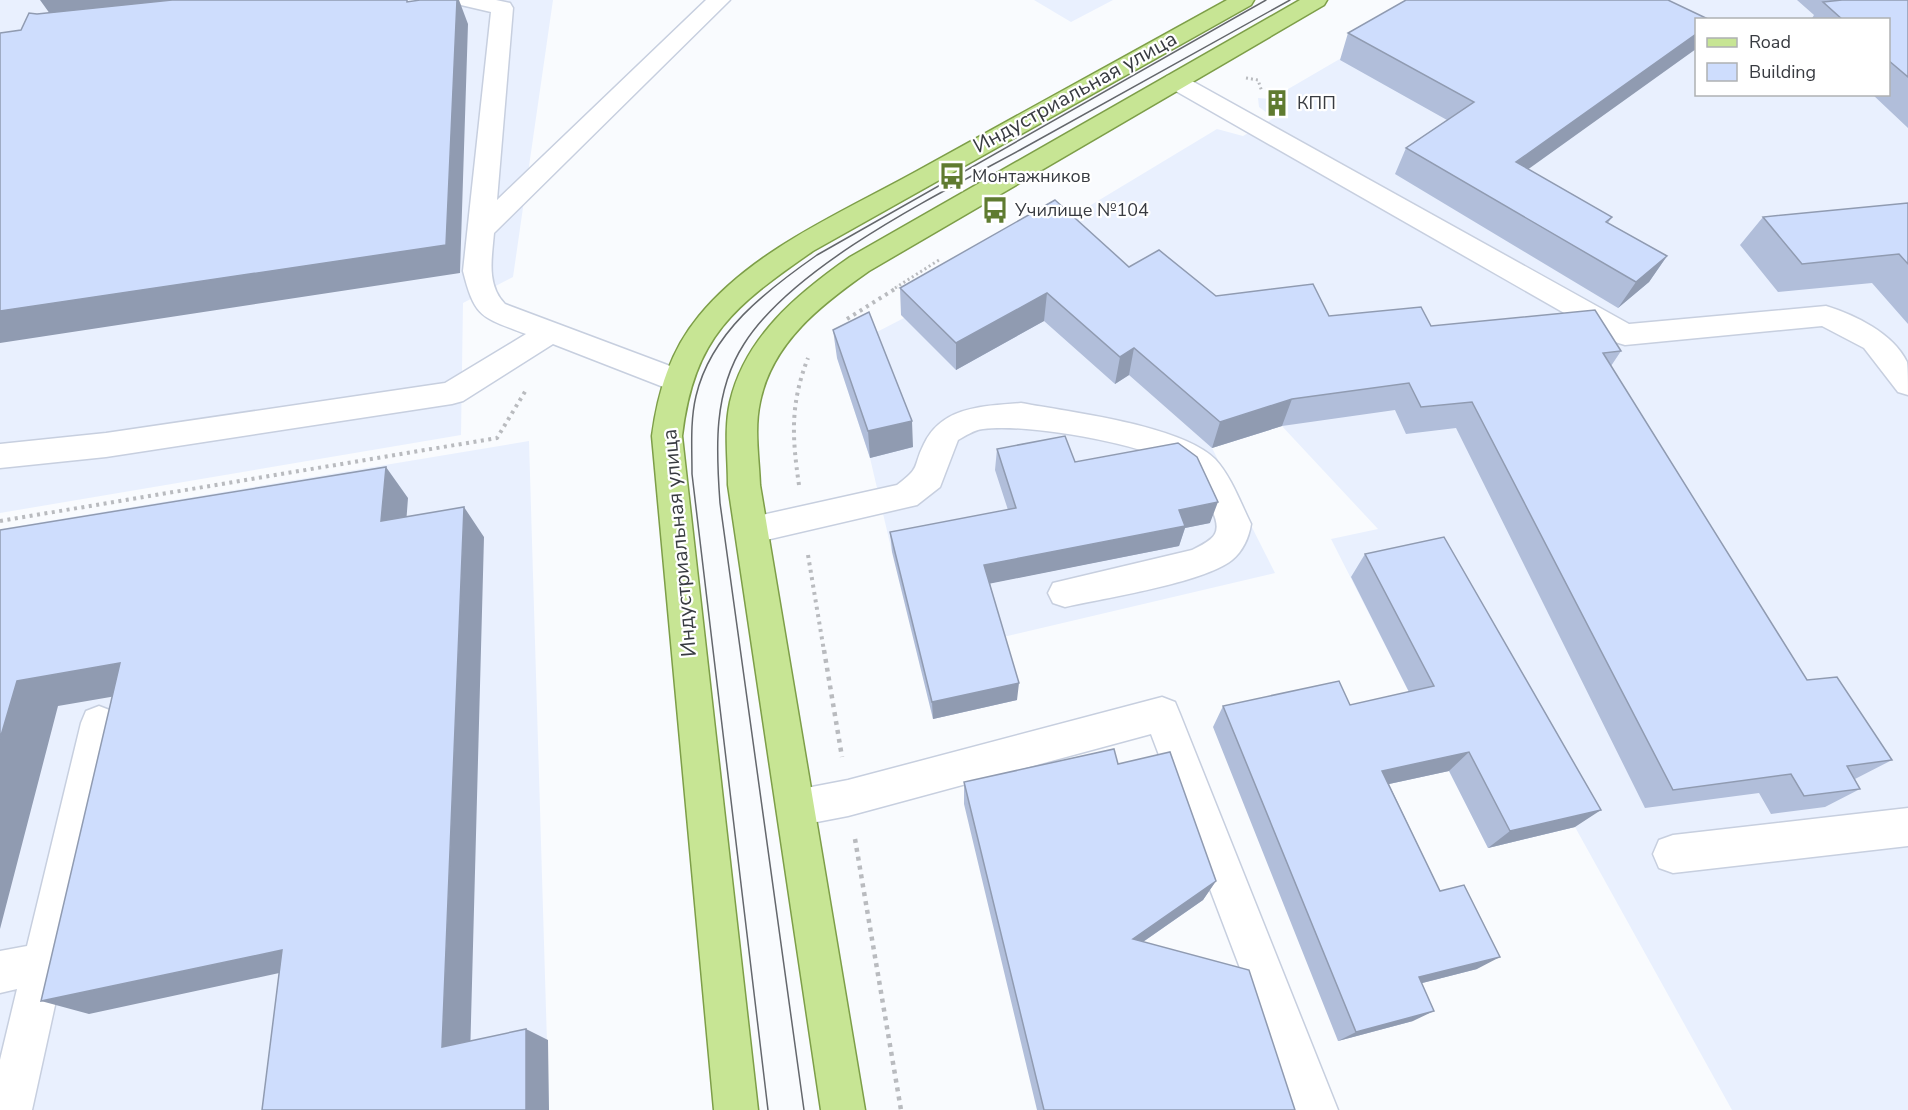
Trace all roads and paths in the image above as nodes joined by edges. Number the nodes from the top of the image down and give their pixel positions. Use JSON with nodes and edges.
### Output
{"nodes":[{"id":1,"x":470,"y":0,"type":"edge"},
{"id":2,"x":719,"y":0,"type":"edge"},
{"id":3,"x":1243,"y":0,"type":"edge"},
{"id":4,"x":1316,"y":0,"type":"edge"},
{"id":5,"x":1244,"y":78,"type":"dead end"},
{"id":6,"x":1174,"y":81,"type":"junction"},
{"id":7,"x":1263,"y":93,"type":"dead end"},
{"id":8,"x":481,"y":230,"type":"junction"},
{"id":9,"x":553,"y":332,"type":"junction"},
{"id":10,"x":676,"y":380,"type":"junction"},
{"id":11,"x":531,"y":382,"type":"dead end"},
{"id":12,"x":1908,"y":384,"type":"edge"},
{"id":13,"x":0,"y":456,"type":"edge"},
{"id":14,"x":0,"y":521,"type":"edge"},
{"id":15,"x":753,"y":530,"type":"junction"},
{"id":16,"x":1065,"y":593,"type":"dead end"},
{"id":17,"x":99,"y":723,"type":"dead end"},
{"id":18,"x":796,"y":808,"type":"junction"},
{"id":19,"x":1908,"y":827,"type":"edge"},
{"id":20,"x":1673,"y":854,"type":"dead end"},
{"id":21,"x":44,"y":963,"type":"junction"},
{"id":22,"x":0,"y":972,"type":"edge"},
{"id":23,"x":10,"y":1110,"type":"edge"},
{"id":24,"x":736,"y":1110,"type":"edge"},
{"id":25,"x":843,"y":1110,"type":"edge"},
{"id":26,"x":1316,"y":1110,"type":"edge"}],
"edges":[{"from":1,"to":8,"type":"lane"},
{"from":2,"to":8,"type":"lane"},
{"from":3,"to":10,"type":"main road","name":"Индустриальная улица"},
{"from":4,"to":6,"type":"main road","name":"Индустриальная улица"},
{"from":5,"to":7,"type":"path"},
{"from":6,"to":12,"type":"lane"},
{"from":6,"to":15,"type":"main road","name":"Индустриальная улица"},
{"from":8,"to":9,"type":"lane"},
{"from":9,"to":10,"type":"lane"},
{"from":9,"to":13,"type":"lane"},
{"from":10,"to":24,"type":"main road","name":"Индустриальная улица"},
{"from":11,"to":14,"type":"path"},
{"from":15,"to":16,"type":"lane"},
{"from":15,"to":18,"type":"main road","name":"Индустриальная улица"},
{"from":17,"to":21,"type":"lane"},
{"from":18,"to":25,"type":"main road","name":"Индустриальная улица"},
{"from":18,"to":26,"type":"lane"},
{"from":19,"to":20,"type":"lane"},
{"from":21,"to":22,"type":"lane"},
{"from":21,"to":23,"type":"lane"}]}
